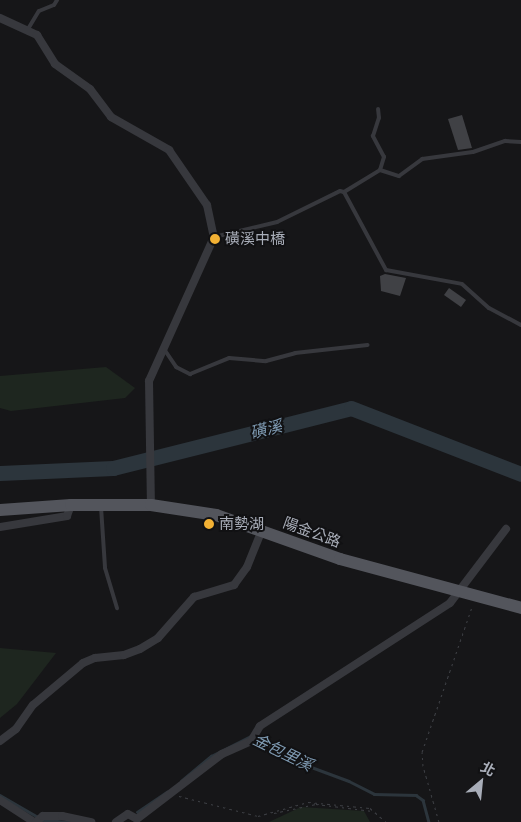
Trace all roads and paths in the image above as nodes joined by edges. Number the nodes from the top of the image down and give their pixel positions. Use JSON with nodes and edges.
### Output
{"nodes":[{"id":1,"x":57,"y":0,"type":"edge"},
{"id":2,"x":0,"y":18,"type":"edge"},
{"id":3,"x":28,"y":29,"type":"junction"},
{"id":4,"x":378,"y":109,"type":"dead end"},
{"id":5,"x":521,"y":142,"type":"edge"},
{"id":6,"x":380,"y":170,"type":"junction"},
{"id":7,"x":344,"y":192,"type":"junction"},
{"id":8,"x":214,"y":238,"type":"junction"},
{"id":9,"x":521,"y":325,"type":"edge"},
{"id":10,"x":368,"y":345,"type":"dead end"},
{"id":11,"x":162,"y":347,"type":"junction"},
{"id":12,"x":71,"y":504,"type":"junction"},
{"id":13,"x":100,"y":505,"type":"junction"},
{"id":14,"x":151,"y":505,"type":"junction"},
{"id":15,"x":0,"y":510,"type":"edge"},
{"id":16,"x":0,"y":527,"type":"edge"},
{"id":17,"x":506,"y":529,"type":"dead end"},
{"id":18,"x":262,"y":530,"type":"junction"},
{"id":19,"x":460,"y":592,"type":"junction"},
{"id":20,"x":476,"y":596,"type":"junction"},
{"id":21,"x":117,"y":608,"type":"dead end"},
{"id":22,"x":521,"y":608,"type":"edge"},
{"id":23,"x":0,"y":741,"type":"edge"},
{"id":24,"x":174,"y":793,"type":"junction"},
{"id":25,"x":0,"y":800,"type":"edge"},
{"id":26,"x":38,"y":820,"type":"edge"},
{"id":27,"x":91,"y":822,"type":"edge"},
{"id":28,"x":116,"y":822,"type":"edge"},
{"id":29,"x":386,"y":822,"type":"edge"},
{"id":30,"x":439,"y":822,"type":"edge"}],
"edges":[{"from":1,"to":3,"type":"lane"},
{"from":2,"to":3,"type":"street"},
{"from":3,"to":8,"type":"street"},
{"from":4,"to":6,"type":"lane"},
{"from":5,"to":6,"type":"lane"},
{"from":6,"to":7,"type":"lane"},
{"from":7,"to":8,"type":"lane"},
{"from":7,"to":9,"type":"lane"},
{"from":8,"to":11,"type":"street"},
{"from":10,"to":11,"type":"lane"},
{"from":11,"to":14,"type":"street"},
{"from":12,"to":13,"type":"main road","name":"陽金公路"},
{"from":12,"to":15,"type":"main road","name":"陽金公路"},
{"from":12,"to":16,"type":"street"},
{"from":13,"to":14,"type":"main road","name":"陽金公路"},
{"from":13,"to":21,"type":"lane"},
{"from":14,"to":18,"type":"main road","name":"陽金公路"},
{"from":17,"to":19,"type":"street"},
{"from":18,"to":19,"type":"main road","name":"陽金公路"},
{"from":18,"to":23,"type":"street"},
{"from":19,"to":20,"type":"main road","name":"陽金公路"},
{"from":19,"to":24,"type":"street"},
{"from":20,"to":22,"type":"main road","name":"陽金公路"},
{"from":20,"to":30,"type":"path"},
{"from":24,"to":28,"type":"street"},
{"from":24,"to":29,"type":"path"},
{"from":24,"to":29,"type":"path"},
{"from":25,"to":26,"type":"street"},
{"from":26,"to":27,"type":"street"}]}
